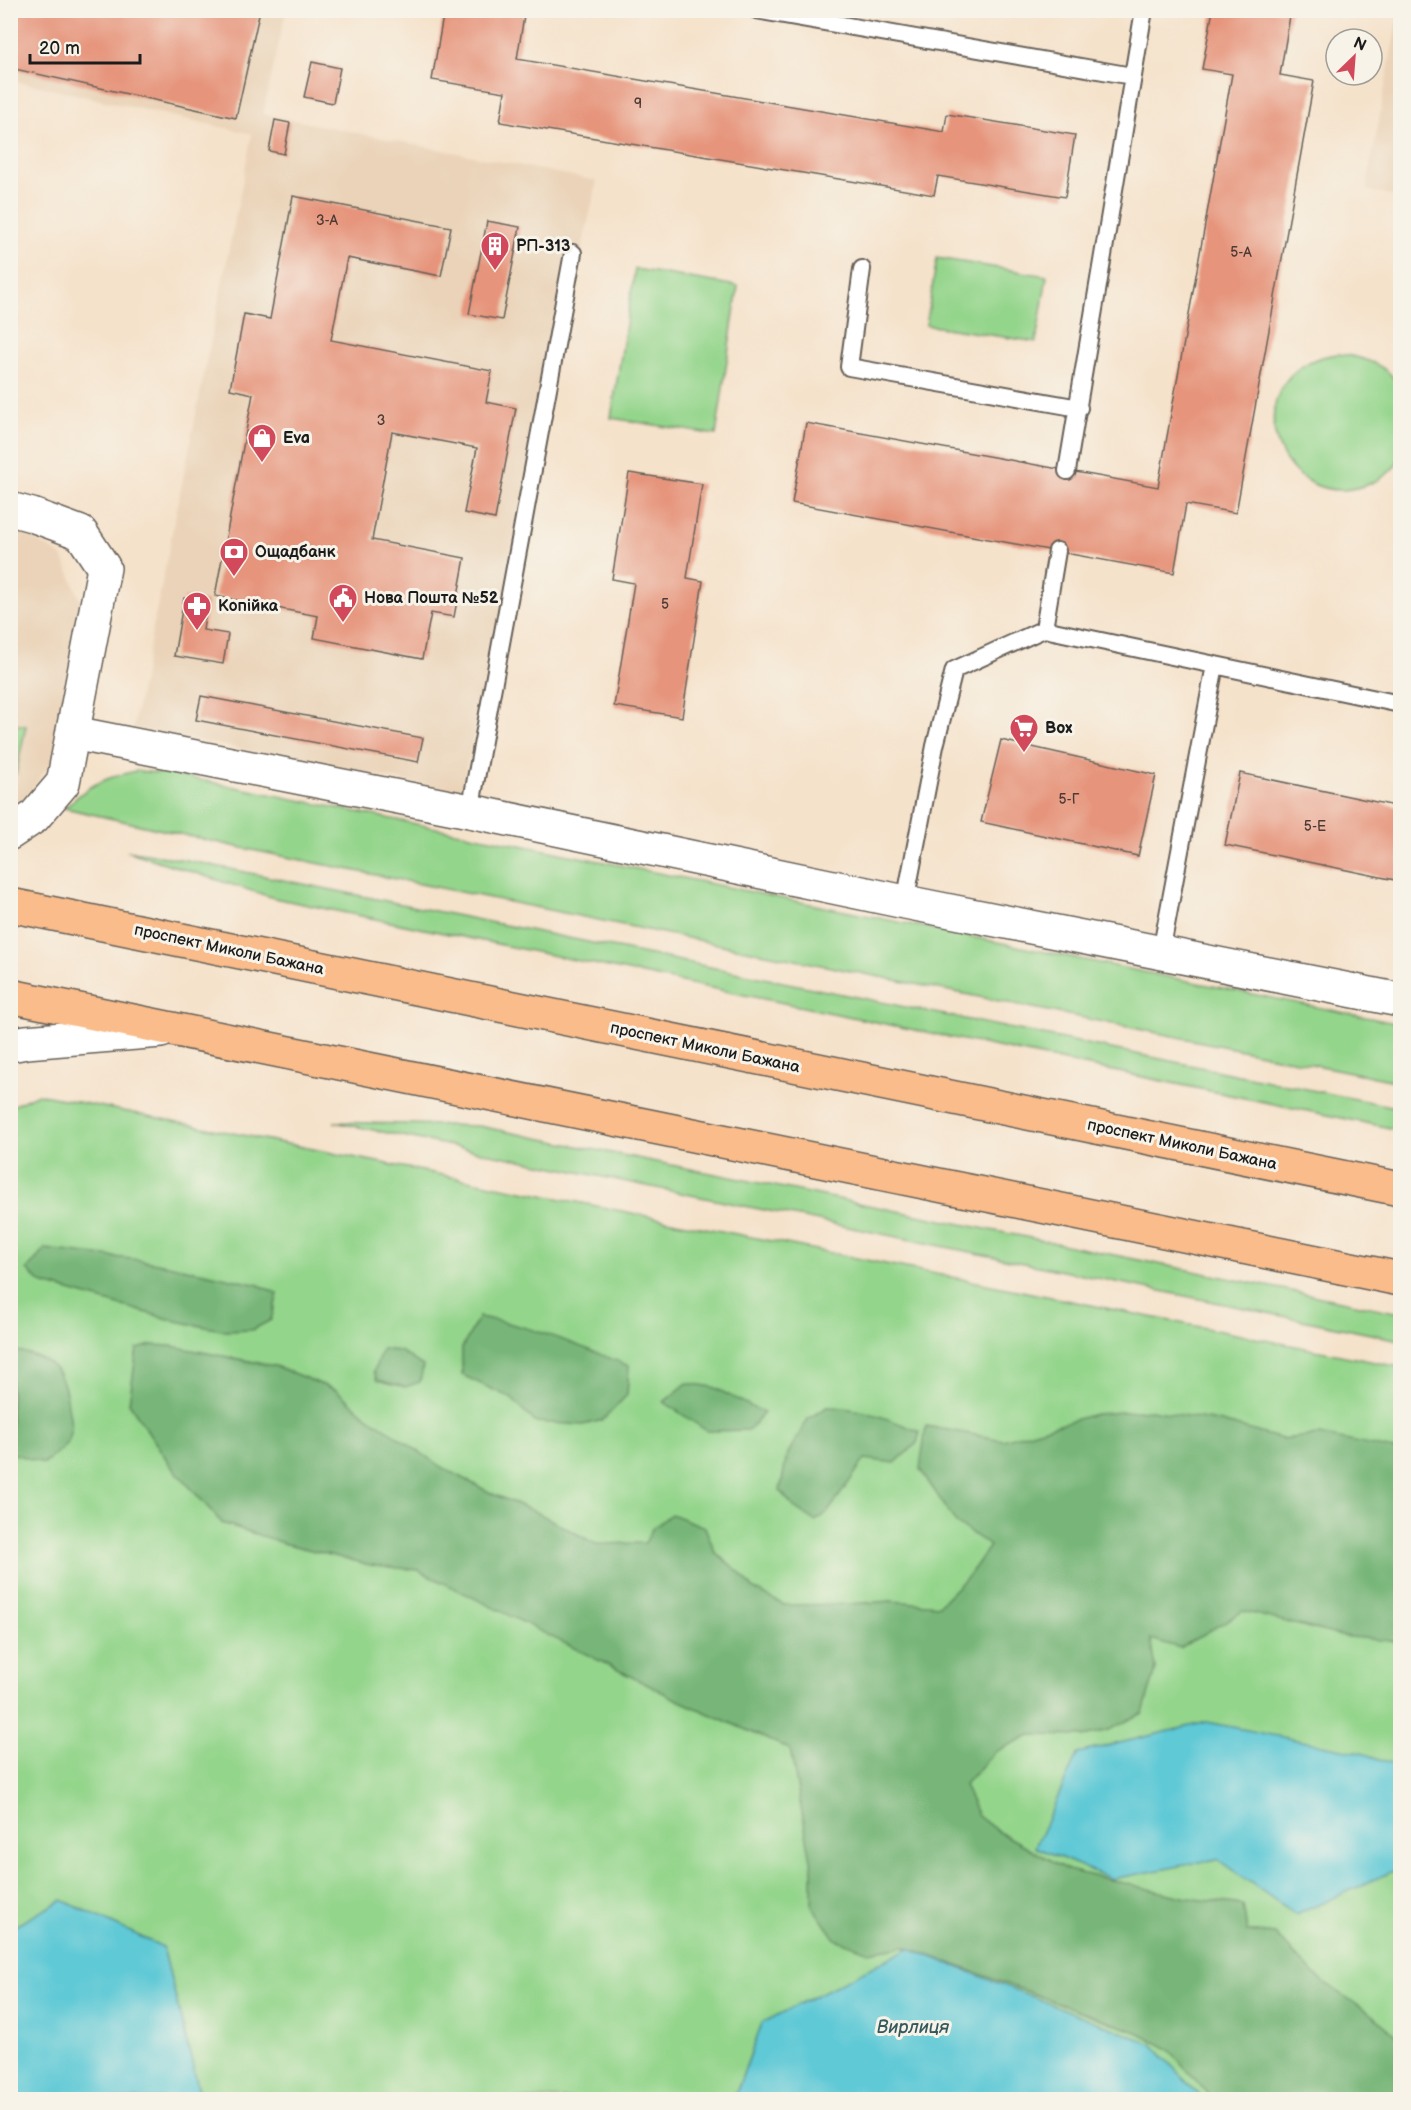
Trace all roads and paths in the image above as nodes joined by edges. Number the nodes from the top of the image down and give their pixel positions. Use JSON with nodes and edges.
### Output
{"nodes":[{"id":1,"x":756,"y":10,"type":"edge"},
{"id":2,"x":1144,"y":10,"type":"edge"},
{"id":3,"x":1132,"y":76,"type":"junction"},
{"id":4,"x":573,"y":253,"type":"dead end"},
{"id":5,"x":862,"y":268,"type":"dead end"},
{"id":6,"x":1079,"y":408,"type":"junction"},
{"id":7,"x":1067,"y":471,"type":"dead end"},
{"id":8,"x":10,"y":509,"type":"edge"},
{"id":9,"x":1057,"y":551,"type":"dead end"},
{"id":10,"x":1044,"y":629,"type":"junction"},
{"id":11,"x":1215,"y":665,"type":"junction"},
{"id":12,"x":1401,"y":704,"type":"edge"},
{"id":13,"x":73,"y":733,"type":"junction"},
{"id":14,"x":470,"y":811,"type":"junction"},
{"id":15,"x":10,"y":833,"type":"edge"},
{"id":16,"x":905,"y":902,"type":"junction"},
{"id":17,"x":10,"y":905,"type":"edge"},
{"id":18,"x":1161,"y":952,"type":"junction"},
{"id":19,"x":10,"y":996,"type":"edge"},
{"id":20,"x":1401,"y":1000,"type":"edge"},
{"id":21,"x":176,"y":1029,"type":"junction"},
{"id":22,"x":10,"y":1045,"type":"edge"},
{"id":23,"x":1401,"y":1189,"type":"edge"},
{"id":24,"x":1401,"y":1279,"type":"edge"}],
"edges":[{"from":1,"to":3,"type":"lane"},
{"from":2,"to":3,"type":"lane"},
{"from":3,"to":6,"type":"lane"},
{"from":4,"to":14,"type":"lane"},
{"from":5,"to":6,"type":"lane"},
{"from":6,"to":7,"type":"lane"},
{"from":8,"to":13,"type":"street"},
{"from":9,"to":10,"type":"lane"},
{"from":10,"to":11,"type":"lane"},
{"from":10,"to":16,"type":"lane"},
{"from":11,"to":12,"type":"lane"},
{"from":11,"to":18,"type":"lane"},
{"from":13,"to":14,"type":"street"},
{"from":13,"to":15,"type":"street"},
{"from":14,"to":16,"type":"street"},
{"from":16,"to":18,"type":"street"},
{"from":17,"to":23,"type":"highway","name":"проспект Миколи Бажана"},
{"from":18,"to":20,"type":"street"},
{"from":19,"to":21,"type":"highway"},
{"from":21,"to":22,"type":"street"},
{"from":21,"to":24,"type":"highway"}]}
